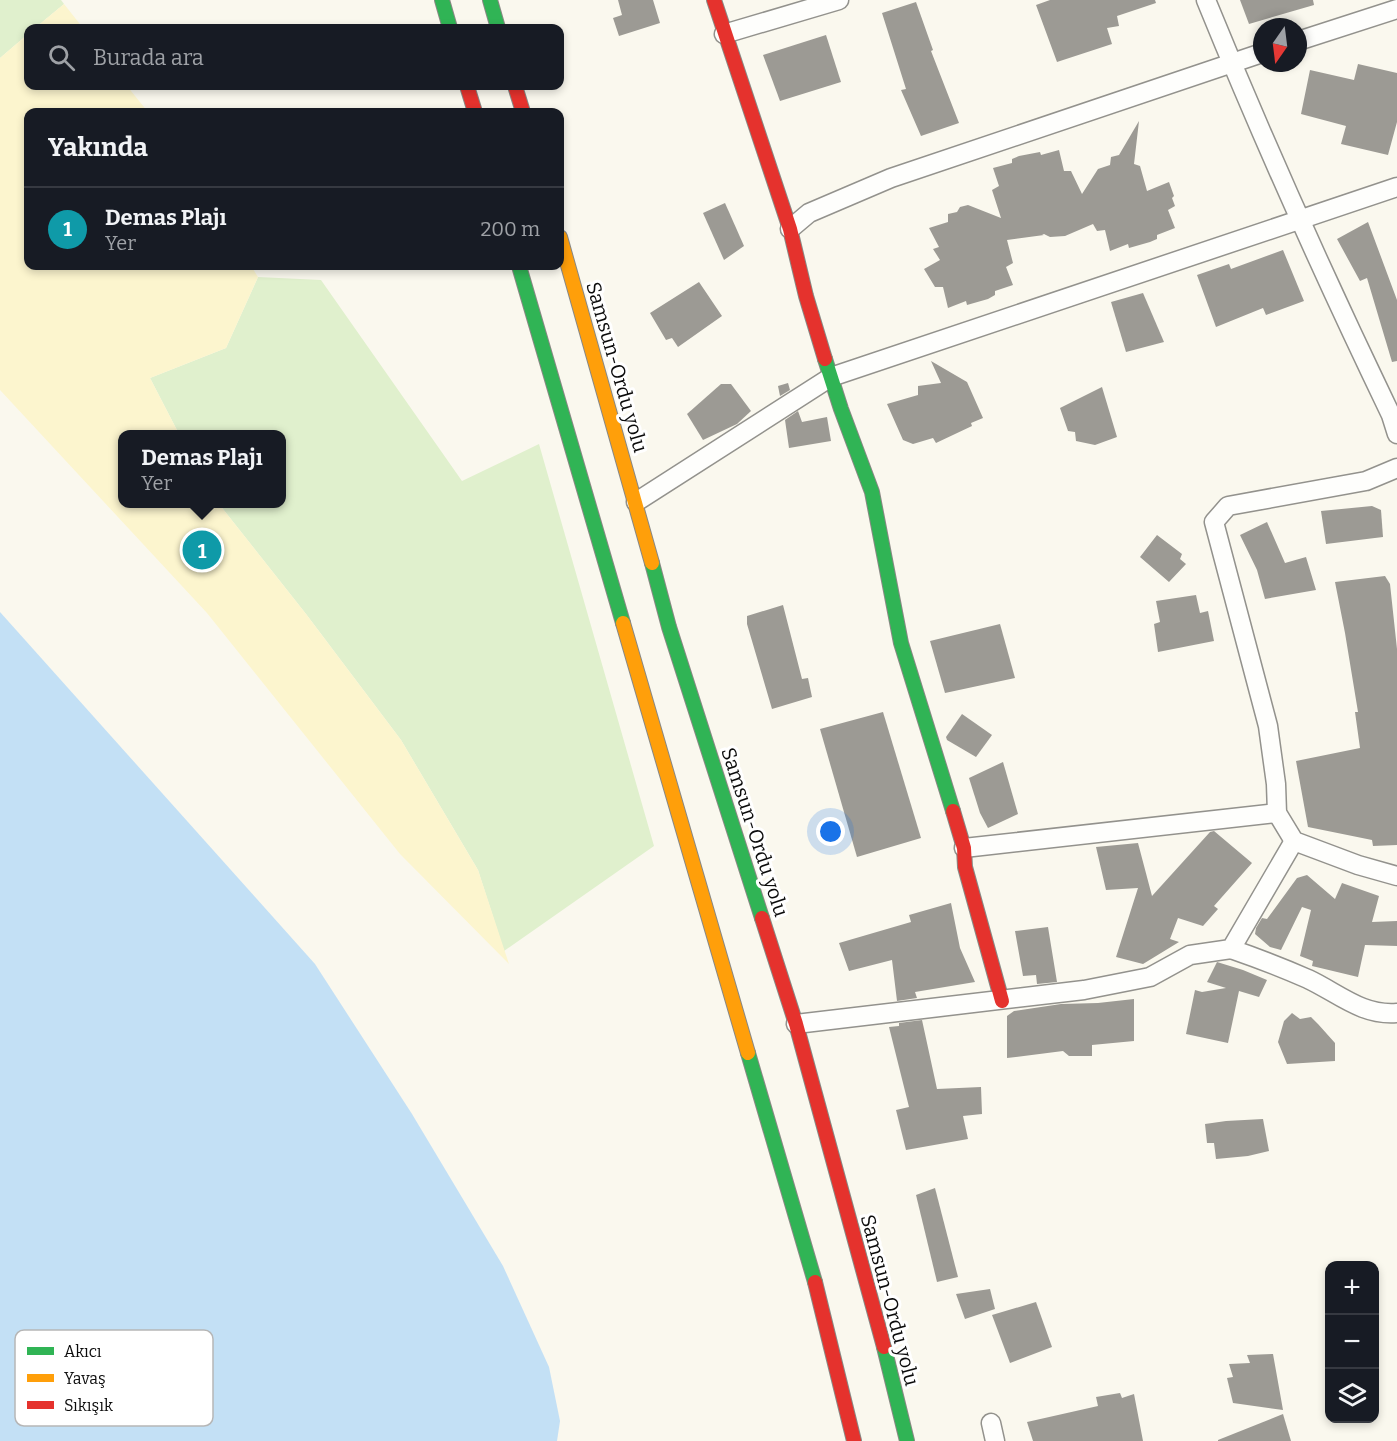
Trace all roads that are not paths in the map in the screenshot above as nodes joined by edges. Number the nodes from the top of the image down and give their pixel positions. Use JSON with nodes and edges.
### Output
{"nodes":[{"id":1,"x":442,"y":0,"type":"edge"},
{"id":2,"x":490,"y":0,"type":"edge"},
{"id":3,"x":714,"y":0,"type":"edge"},
{"id":4,"x":839,"y":0,"type":"edge"},
{"id":5,"x":1206,"y":0,"type":"edge"},
{"id":6,"x":1397,"y":9,"type":"edge"},
{"id":7,"x":449,"y":24,"type":"edge"},
{"id":8,"x":497,"y":24,"type":"edge"},
{"id":9,"x":724,"y":34,"type":"junction"},
{"id":10,"x":1307,"y":38,"type":"edge"},
{"id":11,"x":1253,"y":56,"type":"edge"},
{"id":12,"x":1232,"y":63,"type":"junction"},
{"id":13,"x":468,"y":90,"type":"edge"},
{"id":14,"x":516,"y":90,"type":"edge"},
{"id":15,"x":474,"y":108,"type":"edge"},
{"id":16,"x":522,"y":108,"type":"edge"},
{"id":17,"x":1397,"y":187,"type":"edge"},
{"id":18,"x":1300,"y":220,"type":"junction"},
{"id":19,"x":790,"y":229,"type":"junction"},
{"id":20,"x":564,"y":251,"type":"edge"},
{"id":21,"x":520,"y":270,"type":"edge"},
{"id":22,"x":831,"y":377,"type":"junction"},
{"id":23,"x":1394,"y":413,"type":"edge"},
{"id":24,"x":1397,"y":434,"type":"edge"},
{"id":25,"x":1397,"y":468,"type":"edge"},
{"id":26,"x":636,"y":502,"type":"junction"},
{"id":27,"x":1276,"y":813,"type":"junction"},
{"id":28,"x":1294,"y":841,"type":"junction"},
{"id":29,"x":964,"y":848,"type":"junction"},
{"id":30,"x":1397,"y":876,"type":"edge"},
{"id":31,"x":1231,"y":949,"type":"junction"},
{"id":32,"x":1002,"y":1001,"type":"junction"},
{"id":33,"x":1397,"y":1013,"type":"edge"},
{"id":34,"x":796,"y":1024,"type":"junction"},
{"id":35,"x":991,"y":1423,"type":"dead end"},
{"id":36,"x":854,"y":1441,"type":"edge"},
{"id":37,"x":907,"y":1441,"type":"edge"},
{"id":38,"x":995,"y":1441,"type":"edge"}],
"edges":[{"from":1,"to":7,"type":"main road"},
{"from":2,"to":8,"type":"main road"},
{"from":3,"to":9,"type":"main road"},
{"from":4,"to":9,"type":"street"},
{"from":5,"to":12,"type":"street"},
{"from":6,"to":10,"type":"street"},
{"from":9,"to":19,"type":"main road"},
{"from":11,"to":12,"type":"street"},
{"from":12,"to":18,"type":"street"},
{"from":12,"to":19,"type":"street"},
{"from":13,"to":15,"type":"main road"},
{"from":14,"to":16,"type":"main road"},
{"from":17,"to":18,"type":"street"},
{"from":18,"to":22,"type":"street"},
{"from":18,"to":23,"type":"street"},
{"from":19,"to":22,"type":"main road"},
{"from":20,"to":26,"type":"main road","name":"Samsun-Ordu yolu"},
{"from":21,"to":36,"type":"main road"},
{"from":22,"to":26,"type":"street"},
{"from":22,"to":29,"type":"main road"},
{"from":23,"to":24,"type":"street"},
{"from":25,"to":27,"type":"street"},
{"from":26,"to":34,"type":"main road","name":"Samsun-Ordu yolu"},
{"from":27,"to":28,"type":"street"},
{"from":27,"to":29,"type":"street"},
{"from":28,"to":30,"type":"street"},
{"from":28,"to":31,"type":"street"},
{"from":29,"to":32,"type":"main road"},
{"from":31,"to":32,"type":"street"},
{"from":31,"to":33,"type":"street"},
{"from":32,"to":34,"type":"street"},
{"from":34,"to":37,"type":"main road","name":"Samsun-Ordu yolu"},
{"from":35,"to":38,"type":"street"}]}
